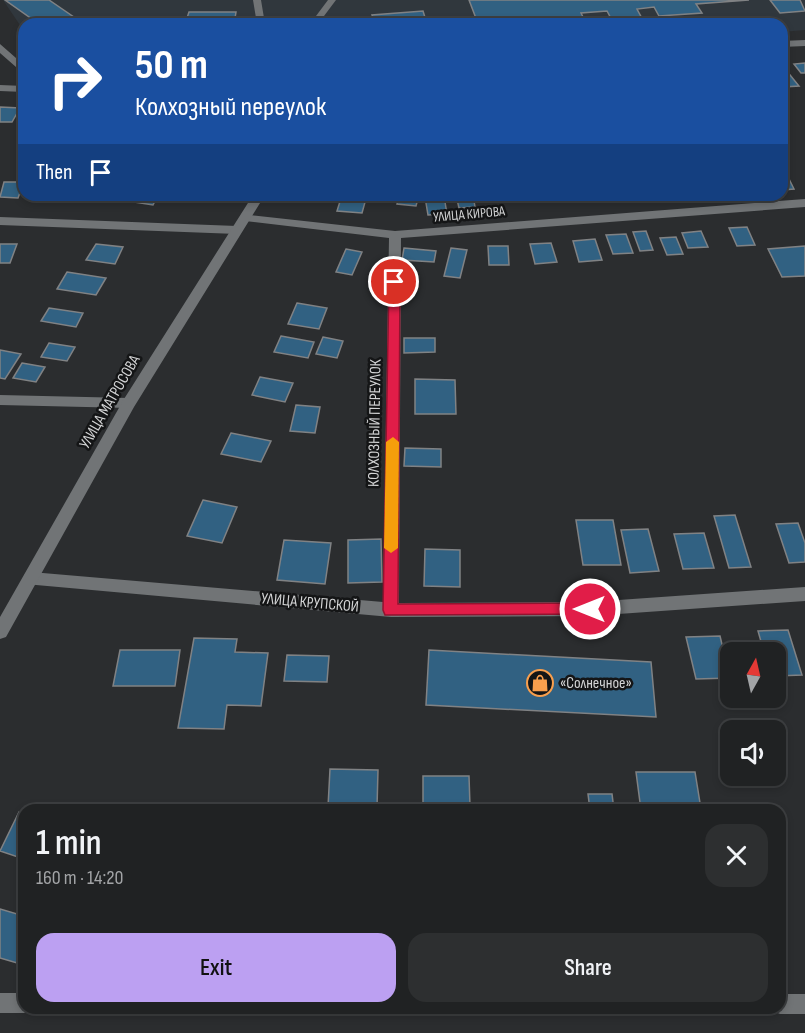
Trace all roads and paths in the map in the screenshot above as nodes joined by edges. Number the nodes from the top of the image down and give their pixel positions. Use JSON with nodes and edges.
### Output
{"nodes":[{"id":1,"x":256,"y":0,"type":"edge"},
{"id":2,"x":332,"y":0,"type":"edge"},
{"id":3,"x":260,"y":18,"type":"edge"},
{"id":4,"x":318,"y":18,"type":"edge"},
{"id":5,"x":805,"y":43,"type":"edge"},
{"id":6,"x":788,"y":44,"type":"edge"},
{"id":7,"x":0,"y":47,"type":"edge"},
{"id":8,"x":18,"y":65,"type":"edge"},
{"id":9,"x":0,"y":88,"type":"edge"},
{"id":10,"x":18,"y":89,"type":"edge"},
{"id":11,"x":255,"y":201,"type":"edge"},
{"id":12,"x":805,"y":203,"type":"edge"},
{"id":13,"x":245,"y":217,"type":"junction"},
{"id":14,"x":0,"y":221,"type":"edge"},
{"id":15,"x":237,"y":230,"type":"junction"},
{"id":16,"x":395,"y":235,"type":"junction"},
{"id":17,"x":0,"y":400,"type":"edge"},
{"id":18,"x":129,"y":403,"type":"junction"},
{"id":19,"x":31,"y":579,"type":"junction"},
{"id":20,"x":805,"y":594,"type":"edge"},
{"id":21,"x":391,"y":610,"type":"junction"},
{"id":22,"x":0,"y":632,"type":"edge"},
{"id":23,"x":0,"y":1003,"type":"edge"},
{"id":24,"x":18,"y":1003,"type":"edge"},
{"id":25,"x":786,"y":1004,"type":"edge"},
{"id":26,"x":805,"y":1004,"type":"edge"}],
"edges":[{"from":1,"to":3,"type":"lane"},
{"from":2,"to":4,"type":"lane"},
{"from":5,"to":6,"type":"street"},
{"from":7,"to":8,"type":"street"},
{"from":9,"to":10,"type":"street"},
{"from":11,"to":13,"type":"street","name":"УЛИЦА МАТРОСОВА"},
{"from":12,"to":16,"type":"street","name":"УЛИЦА КИРОВА"},
{"from":13,"to":15,"type":"street","name":"УЛИЦА МАТРОСОВА"},
{"from":13,"to":16,"type":"street","name":"УЛИЦА КИРОВА"},
{"from":14,"to":15,"type":"street"},
{"from":15,"to":18,"type":"street","name":"УЛИЦА МАТРОСОВА"},
{"from":16,"to":21,"type":"street","name":"КОЛХОЗНЫЙ ПЕРЕУЛОК"},
{"from":17,"to":18,"type":"street"},
{"from":18,"to":19,"type":"street","name":"УЛИЦА МАТРОСОВА"},
{"from":19,"to":21,"type":"street","name":"УЛИЦА КРУПСКОЙ"},
{"from":19,"to":22,"type":"street","name":"УЛИЦА МАТРОСОВА"},
{"from":20,"to":21,"type":"street","name":"УЛИЦА КРУПСКОЙ"},
{"from":23,"to":24,"type":"street"},
{"from":25,"to":26,"type":"street"}]}
